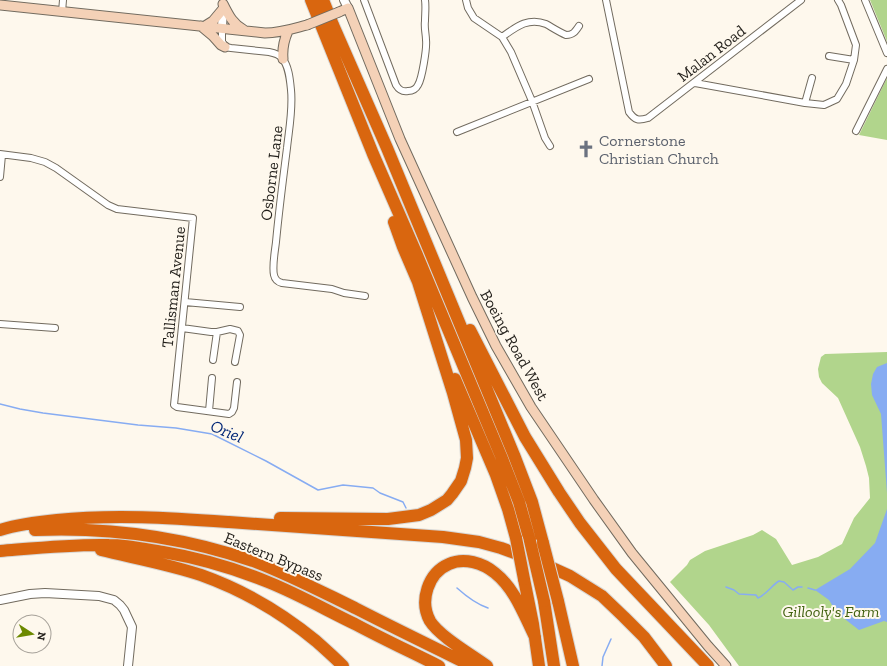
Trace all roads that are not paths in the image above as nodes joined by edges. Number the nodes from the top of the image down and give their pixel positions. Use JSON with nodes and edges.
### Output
{"nodes":[{"id":1,"x":63,"y":0,"type":"edge"},
{"id":2,"x":304,"y":0,"type":"edge"},
{"id":3,"x":310,"y":0,"type":"edge"},
{"id":4,"x":324,"y":0,"type":"edge"},
{"id":5,"x":364,"y":0,"type":"edge"},
{"id":6,"x":425,"y":0,"type":"edge"},
{"id":7,"x":466,"y":0,"type":"edge"},
{"id":8,"x":606,"y":0,"type":"edge"},
{"id":9,"x":801,"y":0,"type":"edge"},
{"id":10,"x":838,"y":0,"type":"edge"},
{"id":11,"x":865,"y":0,"type":"edge"},
{"id":12,"x":29,"y":4,"type":"edge"},
{"id":13,"x":223,"y":4,"type":"edge"},
{"id":14,"x":0,"y":5,"type":"edge"},
{"id":15,"x":344,"y":7,"type":"edge"},
{"id":16,"x":62,"y":12,"type":"junction"},
{"id":17,"x":203,"y":26,"type":"junction"},
{"id":18,"x":579,"y":26,"type":"dead end"},
{"id":19,"x":222,"y":28,"type":"junction"},
{"id":20,"x":245,"y":31,"type":"junction"},
{"id":21,"x":288,"y":31,"type":"junction"},
{"id":22,"x":502,"y":37,"type":"junction"},
{"id":23,"x":225,"y":47,"type":"junction"},
{"id":24,"x":887,"y":53,"type":"edge"},
{"id":25,"x":829,"y":56,"type":"dead end"},
{"id":26,"x":283,"y":59,"type":"junction"},
{"id":27,"x":854,"y":60,"type":"junction"},
{"id":28,"x":887,"y":69,"type":"edge"},
{"id":29,"x":812,"y":78,"type":"dead end"},
{"id":30,"x":589,"y":79,"type":"dead end"},
{"id":31,"x":695,"y":83,"type":"junction"},
{"id":32,"x":351,"y":101,"type":"junction"},
{"id":33,"x":532,"y":101,"type":"junction"},
{"id":34,"x":805,"y":103,"type":"junction"},
{"id":35,"x":856,"y":131,"type":"dead end"},
{"id":36,"x":457,"y":132,"type":"dead end"},
{"id":37,"x":550,"y":146,"type":"dead end"},
{"id":38,"x":1,"y":154,"type":"edge"},
{"id":39,"x":373,"y":154,"type":"junction"},
{"id":40,"x":0,"y":177,"type":"edge"},
{"id":41,"x":430,"y":251,"type":"junction"},
{"id":42,"x":418,"y":282,"type":"junction"},
{"id":43,"x":365,"y":296,"type":"dead end"},
{"id":44,"x":185,"y":302,"type":"junction"},
{"id":45,"x":240,"y":307,"type":"dead end"},
{"id":46,"x":0,"y":324,"type":"edge"},
{"id":47,"x":55,"y":328,"type":"dead end"},
{"id":48,"x":182,"y":328,"type":"junction"},
{"id":49,"x":217,"y":332,"type":"junction"},
{"id":50,"x":213,"y":360,"type":"dead end"},
{"id":51,"x":235,"y":362,"type":"dead end"},
{"id":52,"x":212,"y":378,"type":"dead end"},
{"id":53,"x":237,"y":382,"type":"dead end"},
{"id":54,"x":209,"y":411,"type":"junction"},
{"id":55,"x":188,"y":519,"type":"junction"},
{"id":56,"x":0,"y":530,"type":"edge"},
{"id":57,"x":78,"y":545,"type":"junction"},
{"id":58,"x":0,"y":551,"type":"edge"},
{"id":59,"x":0,"y":600,"type":"edge"},
{"id":60,"x":558,"y":601,"type":"junction"},
{"id":61,"x":376,"y":635,"type":"junction"},
{"id":62,"x":535,"y":637,"type":"junction"},
{"id":63,"x":128,"y":666,"type":"edge"},
{"id":64,"x":343,"y":666,"type":"edge"},
{"id":65,"x":424,"y":666,"type":"edge"},
{"id":66,"x":439,"y":666,"type":"edge"},
{"id":67,"x":472,"y":666,"type":"edge"},
{"id":68,"x":487,"y":666,"type":"edge"},
{"id":69,"x":539,"y":666,"type":"edge"},
{"id":70,"x":554,"y":666,"type":"edge"},
{"id":71,"x":567,"y":666,"type":"edge"},
{"id":72,"x":573,"y":666,"type":"edge"},
{"id":73,"x":666,"y":666,"type":"edge"},
{"id":74,"x":708,"y":666,"type":"edge"},
{"id":75,"x":726,"y":666,"type":"edge"}],
"edges":[{"from":1,"to":16,"type":"street"},
{"from":2,"to":32,"type":"highway"},
{"from":3,"to":32,"type":"highway"},
{"from":4,"to":41,"type":"highway"},
{"from":5,"to":6,"type":"street"},
{"from":7,"to":22,"type":"street"},
{"from":8,"to":31,"type":"street","name":"Malan Road"},
{"from":9,"to":31,"type":"street","name":"Malan Road"},
{"from":10,"to":27,"type":"street"},
{"from":11,"to":24,"type":"street"},
{"from":12,"to":14,"type":"main road"},
{"from":12,"to":16,"type":"main road"},
{"from":13,"to":17,"type":"main road"},
{"from":13,"to":19,"type":"street"},
{"from":13,"to":20,"type":"main road"},
{"from":15,"to":21,"type":"main road","bridge":true},
{"from":15,"to":75,"type":"main road","name":"Boeing Road West"},
{"from":16,"to":17,"type":"main road"},
{"from":17,"to":19,"type":"main road"},
{"from":17,"to":23,"type":"main road"},
{"from":18,"to":22,"type":"street"},
{"from":19,"to":20,"type":"main road"},
{"from":19,"to":23,"type":"street"},
{"from":20,"to":21,"type":"main road"},
{"from":21,"to":26,"type":"main road"},
{"from":22,"to":33,"type":"street"},
{"from":23,"to":26,"type":"street"},
{"from":25,"to":27,"type":"street"},
{"from":26,"to":43,"type":"street","name":"Osborne Lane"},
{"from":27,"to":34,"type":"street"},
{"from":28,"to":35,"type":"street"},
{"from":29,"to":34,"type":"street"},
{"from":30,"to":33,"type":"street"},
{"from":31,"to":34,"type":"street"},
{"from":32,"to":39,"type":"highway"},
{"from":33,"to":36,"type":"street"},
{"from":33,"to":37,"type":"street"},
{"from":38,"to":40,"type":"street"},
{"from":38,"to":44,"type":"street","name":"Tallisman Avenue"},
{"from":39,"to":42,"type":"highway"},
{"from":39,"to":70,"type":"highway","bridge":true},
{"from":41,"to":60,"type":"highway","bridge":true},
{"from":41,"to":74,"type":"highway"},
{"from":42,"to":55,"type":"highway"},
{"from":42,"to":62,"type":"highway","bridge":true},
{"from":44,"to":45,"type":"street"},
{"from":44,"to":48,"type":"street","name":"Tallisman Avenue"},
{"from":46,"to":47,"type":"street"},
{"from":48,"to":49,"type":"street"},
{"from":48,"to":54,"type":"street","name":"Tallisman Avenue"},
{"from":49,"to":50,"type":"street"},
{"from":49,"to":51,"type":"street"},
{"from":52,"to":54,"type":"street"},
{"from":53,"to":54,"type":"street","name":"Tallisman Avenue"},
{"from":55,"to":56,"type":"highway"},
{"from":55,"to":73,"type":"highway"},
{"from":56,"to":67,"type":"highway","name":"Eastern Bypass"},
{"from":57,"to":58,"type":"highway","name":"Eastern Bypass"},
{"from":57,"to":61,"type":"highway","name":"Eastern Bypass"},
{"from":57,"to":64,"type":"highway"},
{"from":59,"to":63,"type":"street"},
{"from":60,"to":71,"type":"highway"},
{"from":60,"to":72,"type":"highway"},
{"from":61,"to":65,"type":"highway"},
{"from":61,"to":66,"type":"highway","name":"Eastern Bypass"},
{"from":62,"to":68,"type":"highway"},
{"from":62,"to":69,"type":"highway"}]}
